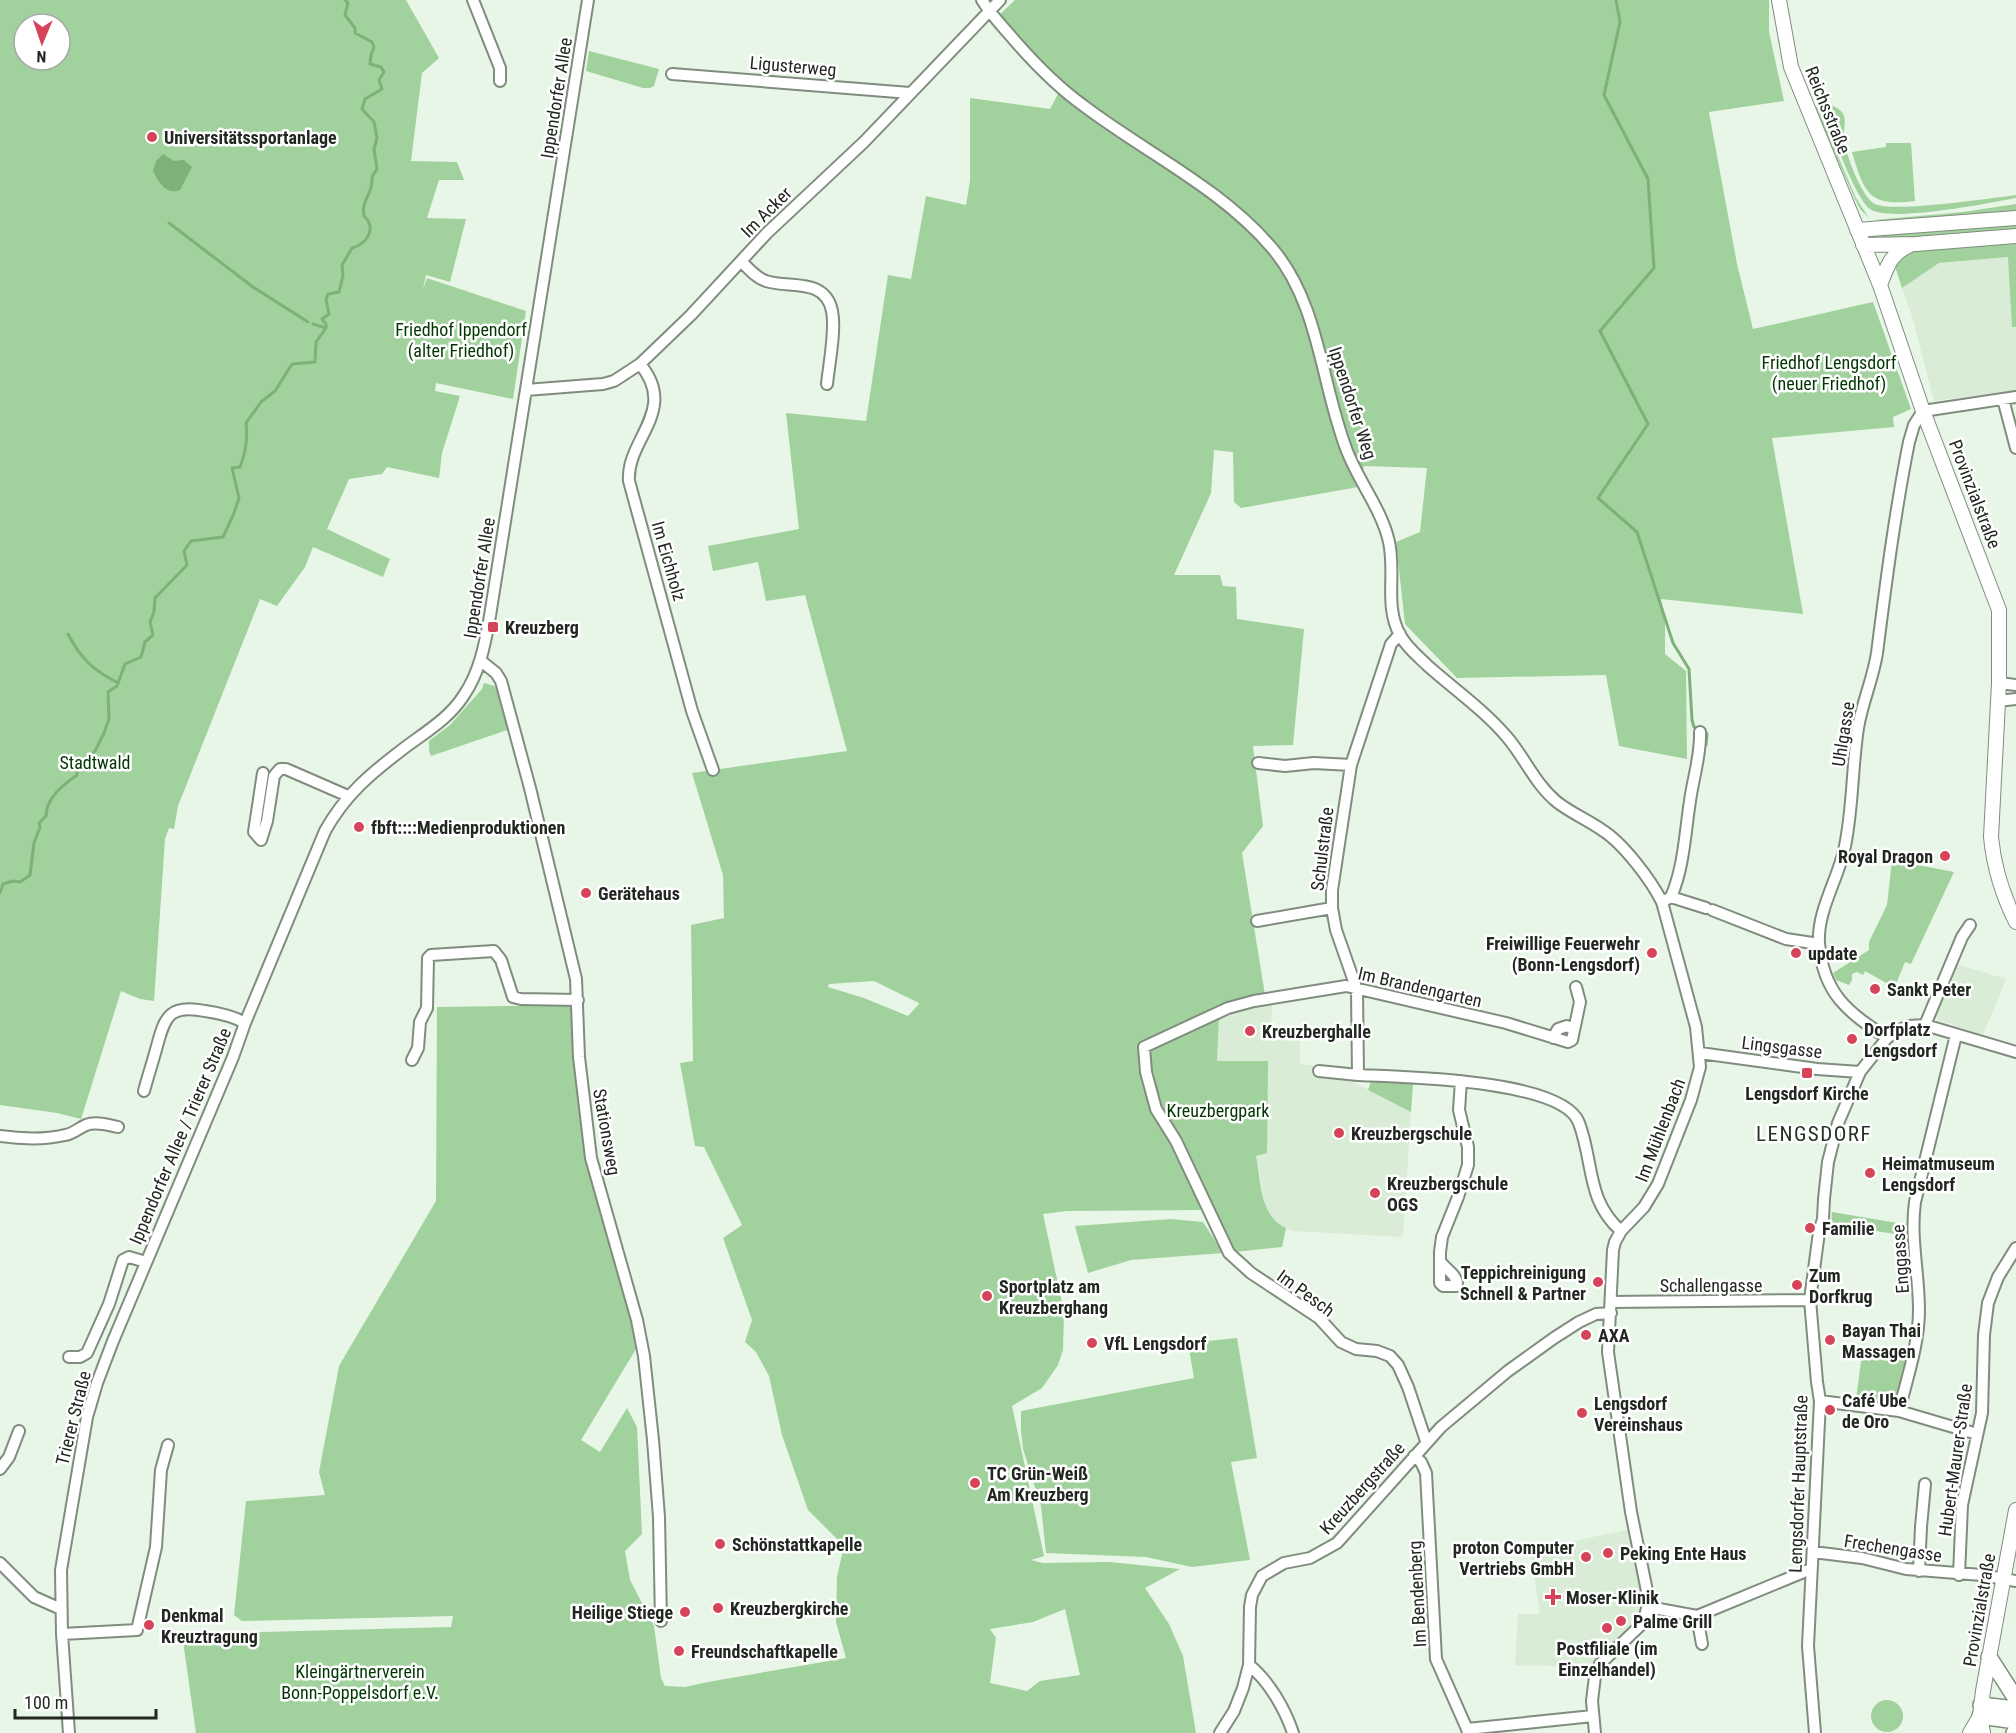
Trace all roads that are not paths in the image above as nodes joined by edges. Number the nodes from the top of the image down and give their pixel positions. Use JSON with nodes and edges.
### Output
{"nodes":[{"id":1,"x":473,"y":0,"type":"edge"},
{"id":2,"x":588,"y":0,"type":"edge"},
{"id":3,"x":982,"y":0,"type":"edge"},
{"id":4,"x":1000,"y":0,"type":"edge"},
{"id":5,"x":1779,"y":0,"type":"edge"},
{"id":6,"x":989,"y":11,"type":"junction"},
{"id":7,"x":672,"y":74,"type":"dead end"},
{"id":8,"x":500,"y":81,"type":"dead end"},
{"id":9,"x":910,"y":93,"type":"junction"},
{"id":10,"x":2016,"y":218,"type":"edge"},
{"id":11,"x":1857,"y":230,"type":"junction"},
{"id":12,"x":2016,"y":236,"type":"edge"},
{"id":13,"x":1916,"y":244,"type":"junction"},
{"id":14,"x":1863,"y":245,"type":"junction"},
{"id":15,"x":741,"y":261,"type":"junction"},
{"id":16,"x":1880,"y":285,"type":"junction"},
{"id":17,"x":640,"y":364,"type":"junction"},
{"id":18,"x":827,"y":384,"type":"dead end"},
{"id":19,"x":526,"y":390,"type":"junction"},
{"id":20,"x":2016,"y":397,"type":"edge"},
{"id":21,"x":2003,"y":399,"type":"junction"},
{"id":22,"x":1923,"y":411,"type":"junction"},
{"id":23,"x":2016,"y":448,"type":"edge"},
{"id":24,"x":1400,"y":634,"type":"junction"},
{"id":25,"x":481,"y":661,"type":"junction"},
{"id":26,"x":1999,"y":683,"type":"junction"},
{"id":27,"x":2016,"y":685,"type":"edge"},
{"id":28,"x":2016,"y":699,"type":"edge"},
{"id":29,"x":1998,"y":701,"type":"junction"},
{"id":30,"x":1700,"y":732,"type":"dead end"},
{"id":31,"x":1258,"y":763,"type":"dead end"},
{"id":32,"x":1351,"y":765,"type":"junction"},
{"id":33,"x":713,"y":770,"type":"dead end"},
{"id":34,"x":263,"y":773,"type":"dead end"},
{"id":35,"x":348,"y":796,"type":"junction"},
{"id":36,"x":1666,"y":899,"type":"junction"},
{"id":37,"x":1332,"y":908,"type":"junction"},
{"id":38,"x":1257,"y":921,"type":"dead end"},
{"id":39,"x":2016,"y":922,"type":"edge"},
{"id":40,"x":1970,"y":925,"type":"dead end"},
{"id":41,"x":1819,"y":944,"type":"junction"},
{"id":42,"x":1576,"y":987,"type":"dead end"},
{"id":43,"x":1357,"y":990,"type":"junction"},
{"id":44,"x":578,"y":1000,"type":"junction"},
{"id":45,"x":245,"y":1023,"type":"junction"},
{"id":46,"x":1925,"y":1025,"type":"junction"},
{"id":47,"x":1956,"y":1035,"type":"junction"},
{"id":48,"x":1887,"y":1038,"type":"junction"},
{"id":49,"x":2016,"y":1052,"type":"edge"},
{"id":50,"x":1700,"y":1053,"type":"junction"},
{"id":51,"x":412,"y":1060,"type":"dead end"},
{"id":52,"x":1319,"y":1071,"type":"dead end"},
{"id":53,"x":1860,"y":1071,"type":"junction"},
{"id":54,"x":1358,"y":1075,"type":"junction"},
{"id":55,"x":1461,"y":1081,"type":"junction"},
{"id":56,"x":144,"y":1091,"type":"dead end"},
{"id":57,"x":118,"y":1127,"type":"dead end"},
{"id":58,"x":0,"y":1136,"type":"edge"},
{"id":59,"x":1210,"y":1213,"type":"joint"},
{"id":60,"x":1621,"y":1231,"type":"junction"},
{"id":61,"x":2016,"y":1248,"type":"edge"},
{"id":62,"x":1440,"y":1261,"type":"dead end"},
{"id":63,"x":146,"y":1262,"type":"junction"},
{"id":64,"x":1810,"y":1300,"type":"junction"},
{"id":65,"x":1611,"y":1307,"type":"junction"},
{"id":66,"x":69,"y":1357,"type":"dead end"},
{"id":67,"x":1820,"y":1401,"type":"junction"},
{"id":68,"x":1899,"y":1411,"type":"junction"},
{"id":69,"x":19,"y":1431,"type":"dead end"},
{"id":70,"x":1977,"y":1434,"type":"junction"},
{"id":71,"x":1426,"y":1441,"type":"junction"},
{"id":72,"x":168,"y":1445,"type":"dead end"},
{"id":73,"x":1414,"y":1456,"type":"junction"},
{"id":74,"x":0,"y":1470,"type":"edge"},
{"id":75,"x":1925,"y":1484,"type":"dead end"},
{"id":76,"x":2016,"y":1510,"type":"edge"},
{"id":77,"x":1813,"y":1552,"type":"junction"},
{"id":78,"x":0,"y":1563,"type":"edge"},
{"id":79,"x":1811,"y":1569,"type":"junction"},
{"id":80,"x":1919,"y":1570,"type":"junction"},
{"id":81,"x":1959,"y":1575,"type":"junction"},
{"id":82,"x":2009,"y":1580,"type":"edge"},
{"id":83,"x":1648,"y":1607,"type":"junction"},
{"id":84,"x":61,"y":1609,"type":"junction"},
{"id":85,"x":1696,"y":1616,"type":"junction"},
{"id":86,"x":661,"y":1621,"type":"dead end"},
{"id":87,"x":62,"y":1634,"type":"junction"},
{"id":88,"x":1702,"y":1644,"type":"dead end"},
{"id":89,"x":1989,"y":1657,"type":"junction"},
{"id":90,"x":1249,"y":1665,"type":"junction"},
{"id":91,"x":2016,"y":1699,"type":"edge"},
{"id":92,"x":2016,"y":1709,"type":"edge"},
{"id":93,"x":1981,"y":1711,"type":"junction"},
{"id":94,"x":1593,"y":1716,"type":"junction"},
{"id":95,"x":2016,"y":1721,"type":"edge"},
{"id":96,"x":1467,"y":1731,"type":"edge"},
{"id":97,"x":69,"y":1733,"type":"edge"},
{"id":98,"x":1220,"y":1733,"type":"edge"},
{"id":99,"x":1293,"y":1733,"type":"edge"},
{"id":100,"x":1595,"y":1733,"type":"edge"},
{"id":101,"x":1815,"y":1733,"type":"edge"},
{"id":102,"x":1970,"y":1733,"type":"edge"},
{"id":103,"x":1983,"y":1733,"type":"edge"}],
"edges":[{"from":1,"to":8,"type":"street"},
{"from":2,"to":19,"type":"street","name":"Ippendorfer Allee"},
{"from":3,"to":6,"type":"street","name":"Ippendorfer Weg"},
{"from":4,"to":6,"type":"street","name":"Im Acker"},
{"from":5,"to":11,"type":"main road","name":"Reichsstraße"},
{"from":6,"to":9,"type":"street","name":"Im Acker"},
{"from":6,"to":24,"type":"street","name":"Ippendorfer Weg"},
{"from":7,"to":9,"type":"street","name":"Ligusterweg"},
{"from":9,"to":15,"type":"street","name":"Im Acker"},
{"from":10,"to":11,"type":"main road"},
{"from":11,"to":14,"type":"main road","name":"Provinzialstraße"},
{"from":12,"to":13,"type":"main road"},
{"from":13,"to":14,"type":"main road"},
{"from":13,"to":16,"type":"main road"},
{"from":14,"to":16,"type":"main road","name":"Provinzialstraße"},
{"from":15,"to":17,"type":"street","name":"Im Acker"},
{"from":15,"to":18,"type":"street"},
{"from":16,"to":22,"type":"main road","name":"Provinzialstraße"},
{"from":17,"to":19,"type":"street","name":"Im Acker"},
{"from":17,"to":33,"type":"street","name":"Im Eichholz"},
{"from":19,"to":25,"type":"street","name":"Ippendorfer Allee"},
{"from":20,"to":21,"type":"street"},
{"from":21,"to":22,"type":"street"},
{"from":21,"to":23,"type":"street"},
{"from":22,"to":26,"type":"main road","name":"Provinzialstraße"},
{"from":22,"to":41,"type":"street","name":"Uhlgasse"},
{"from":24,"to":32,"type":"street","name":"Schulstraße"},
{"from":24,"to":36,"type":"street","name":"Ippendorfer Weg"},
{"from":25,"to":35,"type":"street","name":"Ippendorfer Allee"},
{"from":25,"to":44,"type":"street","name":"Stationsweg"},
{"from":26,"to":27,"type":"street"},
{"from":26,"to":29,"type":"main road","name":"Provinzialstraße"},
{"from":28,"to":29,"type":"street"},
{"from":29,"to":39,"type":"main road","name":"Provinzialstraße"},
{"from":30,"to":36,"type":"street"},
{"from":31,"to":32,"type":"street"},
{"from":32,"to":37,"type":"street","name":"Schulstraße"},
{"from":34,"to":35,"type":"street"},
{"from":35,"to":45,"type":"street","name":"Ippendorfer Allee"},
{"from":36,"to":41,"type":"street"},
{"from":36,"to":50,"type":"street","name":"Im Mühlenbach"},
{"from":37,"to":38,"type":"street"},
{"from":37,"to":43,"type":"street","name":"Schulstraße"},
{"from":40,"to":46,"type":"street"},
{"from":41,"to":48,"type":"street","name":"Uhlgasse"},
{"from":42,"to":43,"type":"street","name":"Im Brandengarten"},
{"from":43,"to":54,"type":"street","name":"Schulstraße"},
{"from":43,"to":59,"type":"street","name":"Im Brandengarten"},
{"from":44,"to":51,"type":"street"},
{"from":44,"to":86,"type":"street","name":"Stationsweg"},
{"from":45,"to":56,"type":"street"},
{"from":45,"to":63,"type":"street","name":"Ippendorfer Allee / Trierer Straße"},
{"from":46,"to":47,"type":"street"},
{"from":46,"to":48,"type":"street","name":"Lengsdorfer Hauptstraße"},
{"from":47,"to":49,"type":"street"},
{"from":47,"to":68,"type":"street","name":"Enggasse"},
{"from":48,"to":53,"type":"street","name":"Lengsdorfer Hauptstraße"},
{"from":50,"to":53,"type":"street","name":"Lingsgasse"},
{"from":50,"to":60,"type":"street","name":"Im Mühlenbach"},
{"from":52,"to":54,"type":"street"},
{"from":53,"to":64,"type":"street","name":"Lengsdorfer Hauptstraße"},
{"from":54,"to":55,"type":"street"},
{"from":55,"to":60,"type":"street"},
{"from":55,"to":62,"type":"street"},
{"from":57,"to":58,"type":"street"},
{"from":59,"to":71,"type":"street","name":"Im Pesch"},
{"from":60,"to":65,"type":"street","name":"Im Mühlenbach"},
{"from":61,"to":70,"type":"street","name":"Hubert-Maurer-Straße"},
{"from":63,"to":66,"type":"street","name":"Trierer Straße"},
{"from":63,"to":84,"type":"street","name":"Trierer Straße"},
{"from":64,"to":65,"type":"street","name":"Schallengasse"},
{"from":64,"to":67,"type":"street","name":"Lengsdorfer Hauptstraße"},
{"from":65,"to":71,"type":"street","name":"Kreuzbergstraße"},
{"from":65,"to":83,"type":"street","name":"Im Mühlenbach"},
{"from":67,"to":68,"type":"street"},
{"from":67,"to":77,"type":"street","name":"Lengsdorfer Hauptstraße"},
{"from":68,"to":70,"type":"street"},
{"from":69,"to":74,"type":"street"},
{"from":70,"to":81,"type":"street","name":"Hubert-Maurer-Straße"},
{"from":71,"to":73,"type":"street","name":"Kreuzbergstraße"},
{"from":72,"to":87,"type":"street"},
{"from":73,"to":90,"type":"street","name":"Kreuzbergstraße"},
{"from":73,"to":96,"type":"street","name":"Im Bendenberg"},
{"from":75,"to":80,"type":"street"},
{"from":76,"to":82,"type":"main road","name":"Provinzialstraße"},
{"from":77,"to":79,"type":"street","name":"Lengsdorfer Hauptstraße"},
{"from":77,"to":80,"type":"street","name":"Frechengasse"},
{"from":78,"to":84,"type":"street"},
{"from":79,"to":85,"type":"street"},
{"from":79,"to":101,"type":"street","name":"Lengsdorfer Hauptstraße"},
{"from":80,"to":81,"type":"street","name":"Frechengasse"},
{"from":81,"to":82,"type":"street","name":"Frechengasse"},
{"from":82,"to":89,"type":"main road","name":"Provinzialstraße"},
{"from":83,"to":85,"type":"street"},
{"from":83,"to":94,"type":"street"},
{"from":84,"to":87,"type":"street","name":"Trierer Straße"},
{"from":85,"to":88,"type":"street"},
{"from":87,"to":97,"type":"street","name":"Trierer Straße"},
{"from":89,"to":91,"type":"highway"},
{"from":89,"to":93,"type":"main road","name":"Provinzialstraße"},
{"from":90,"to":98,"type":"street","name":"Kreuzbergstraße"},
{"from":90,"to":99,"type":"street"},
{"from":92,"to":93,"type":"highway"},
{"from":93,"to":95,"type":"highway"},
{"from":93,"to":102,"type":"main road","name":"Provinzialstraße"},
{"from":93,"to":103,"type":"main road","name":"Provinzialstraße"},
{"from":94,"to":96,"type":"street"},
{"from":94,"to":100,"type":"street"}]}
